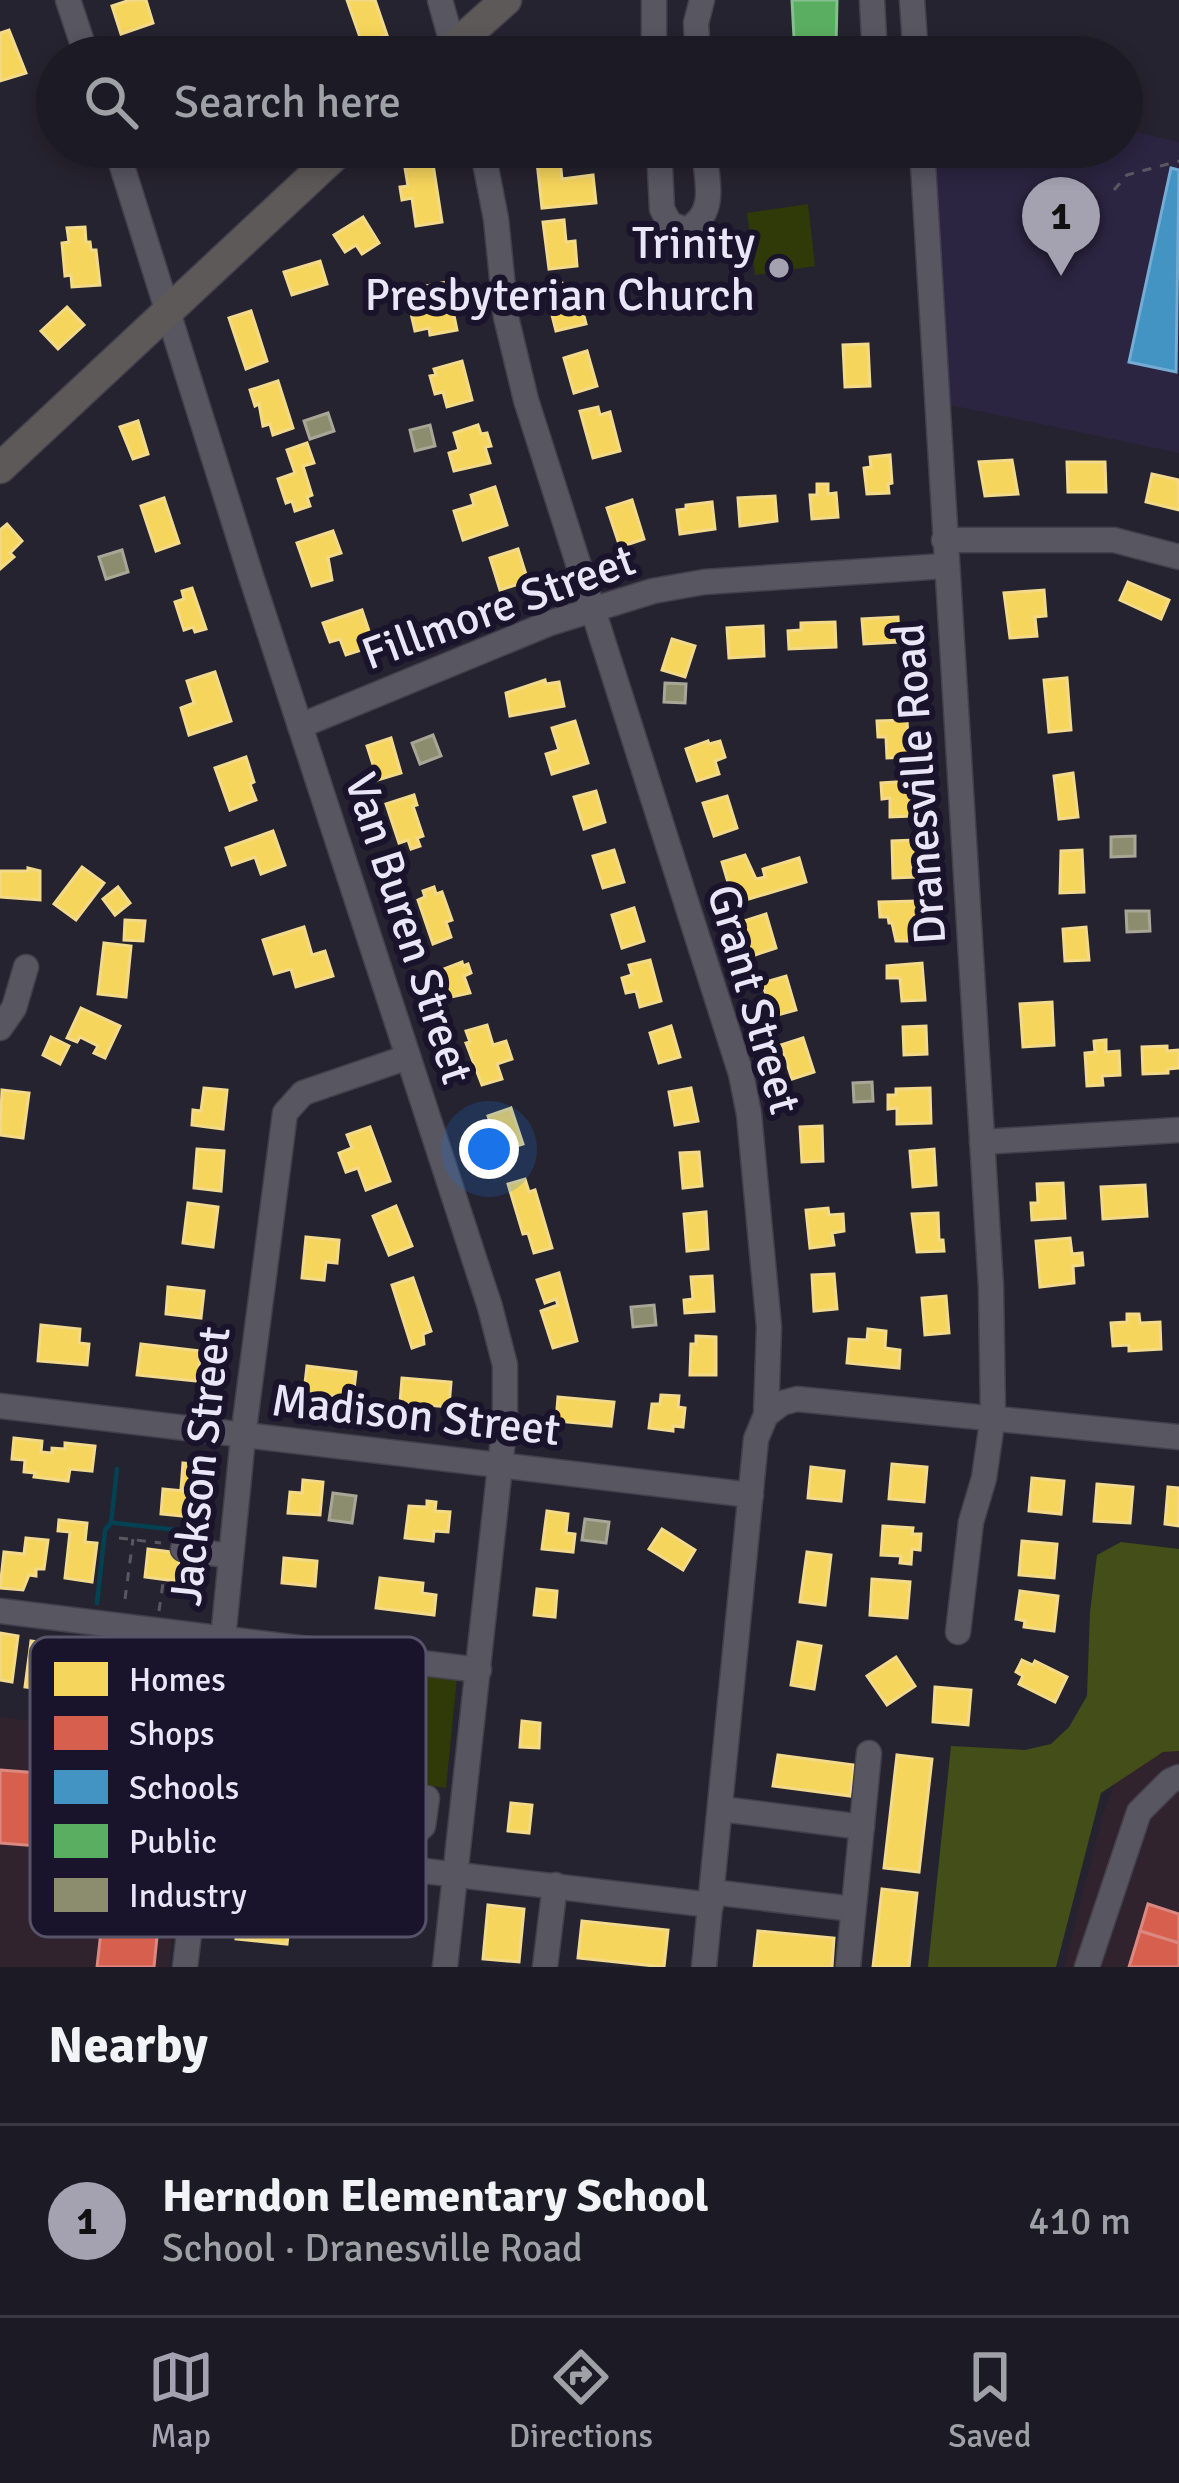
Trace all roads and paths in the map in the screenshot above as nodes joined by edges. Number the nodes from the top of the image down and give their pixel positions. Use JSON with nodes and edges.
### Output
{"nodes":[{"id":1,"x":68,"y":0,"type":"edge"},
{"id":2,"x":440,"y":0,"type":"edge"},
{"id":3,"x":506,"y":0,"type":"edge"},
{"id":4,"x":872,"y":0,"type":"edge"},
{"id":5,"x":912,"y":0,"type":"edge"},
{"id":6,"x":653,"y":11,"type":"edge"},
{"id":7,"x":699,"y":11,"type":"edge"},
{"id":8,"x":80,"y":36,"type":"edge"},
{"id":9,"x":447,"y":36,"type":"edge"},
{"id":10,"x":469,"y":36,"type":"edge"},
{"id":11,"x":874,"y":36,"type":"edge"},
{"id":12,"x":915,"y":36,"type":"edge"},
{"id":13,"x":1179,"y":161,"type":"edge"},
{"id":14,"x":123,"y":168,"type":"edge"},
{"id":15,"x":321,"y":168,"type":"edge"},
{"id":16,"x":485,"y":168,"type":"edge"},
{"id":17,"x":659,"y":168,"type":"edge"},
{"id":18,"x":705,"y":168,"type":"edge"},
{"id":19,"x":923,"y":168,"type":"edge"},
{"id":20,"x":1114,"y":190,"type":"dead end"},
{"id":21,"x":168,"y":310,"type":"junction"},
{"id":22,"x":0,"y":468,"type":"edge"},
{"id":23,"x":944,"y":540,"type":"junction"},
{"id":24,"x":1179,"y":556,"type":"edge"},
{"id":25,"x":945,"y":566,"type":"junction"},
{"id":26,"x":591,"y":608,"type":"junction"},
{"id":27,"x":300,"y":726,"type":"junction"},
{"id":28,"x":26,"y":967,"type":"dead end"},
{"id":29,"x":0,"y":1028,"type":"edge"},
{"id":30,"x":408,"y":1057,"type":"junction"},
{"id":31,"x":1179,"y":1130,"type":"edge"},
{"id":32,"x":982,"y":1142,"type":"junction"},
{"id":33,"x":0,"y":1406,"type":"edge"},
{"id":34,"x":766,"y":1415,"type":"junction"},
{"id":35,"x":993,"y":1416,"type":"junction"},
{"id":36,"x":243,"y":1437,"type":"junction"},
{"id":37,"x":1179,"y":1437,"type":"edge"},
{"id":38,"x":500,"y":1466,"type":"junction"},
{"id":39,"x":751,"y":1495,"type":"junction"},
{"id":40,"x":119,"y":1538,"type":"dead end"},
{"id":41,"x":133,"y":1539,"type":"junction"},
{"id":42,"x":173,"y":1546,"type":"joint"},
{"id":43,"x":230,"y":1556,"type":"junction"},
{"id":44,"x":163,"y":1583,"type":"dead end"},
{"id":45,"x":125,"y":1599,"type":"dead end"},
{"id":46,"x":0,"y":1611,"type":"edge"},
{"id":47,"x":159,"y":1616,"type":"dead end"},
{"id":48,"x":958,"y":1633,"type":"dead end"},
{"id":49,"x":192,"y":1637,"type":"edge"},
{"id":50,"x":222,"y":1637,"type":"edge"},
{"id":51,"x":426,"y":1664,"type":"edge"},
{"id":52,"x":479,"y":1670,"type":"junction"},
{"id":53,"x":868,"y":1754,"type":"dead end"},
{"id":54,"x":1179,"y":1777,"type":"edge"},
{"id":55,"x":426,"y":1806,"type":"edge"},
{"id":56,"x":722,"y":1809,"type":"junction"},
{"id":57,"x":462,"y":1818,"type":"junction"},
{"id":58,"x":862,"y":1827,"type":"junction"},
{"id":59,"x":426,"y":1869,"type":"edge"},
{"id":60,"x":455,"y":1872,"type":"junction"},
{"id":61,"x":555,"y":1885,"type":"junction"},
{"id":62,"x":712,"y":1899,"type":"junction"},
{"id":63,"x":854,"y":1909,"type":"junction"},
{"id":64,"x":187,"y":1937,"type":"edge"},
{"id":65,"x":184,"y":1967,"type":"edge"},
{"id":66,"x":445,"y":1967,"type":"edge"},
{"id":67,"x":544,"y":1967,"type":"edge"},
{"id":68,"x":704,"y":1967,"type":"edge"},
{"id":69,"x":848,"y":1967,"type":"edge"},
{"id":70,"x":1087,"y":1967,"type":"edge"}],
"edges":[{"from":1,"to":8,"type":"street"},
{"from":2,"to":9,"type":"street"},
{"from":3,"to":10,"type":"main road"},
{"from":4,"to":11,"type":"street"},
{"from":5,"to":12,"type":"street"},
{"from":6,"to":7,"type":"street"},
{"from":13,"to":20,"type":"path"},
{"from":14,"to":21,"type":"street","name":"Van Buren Street"},
{"from":15,"to":21,"type":"main road"},
{"from":16,"to":26,"type":"street","name":"Grant Street"},
{"from":17,"to":18,"type":"street"},
{"from":19,"to":23,"type":"street","name":"Dranesville Road"},
{"from":21,"to":22,"type":"main road"},
{"from":21,"to":27,"type":"street","name":"Van Buren Street"},
{"from":23,"to":24,"type":"street"},
{"from":23,"to":25,"type":"street","name":"Dranesville Road"},
{"from":25,"to":26,"type":"street","name":"Fillmore Street"},
{"from":25,"to":32,"type":"street","name":"Dranesville Road"},
{"from":26,"to":27,"type":"street","name":"Fillmore Street"},
{"from":26,"to":34,"type":"street","name":"Grant Street"},
{"from":27,"to":30,"type":"street","name":"Van Buren Street"},
{"from":28,"to":29,"type":"street"},
{"from":30,"to":36,"type":"street","name":"Jackson Street"},
{"from":30,"to":38,"type":"street","name":"Van Buren Street"},
{"from":31,"to":32,"type":"street"},
{"from":32,"to":35,"type":"street","name":"Dranesville Road"},
{"from":33,"to":36,"type":"street","name":"Madison Street"},
{"from":34,"to":35,"type":"street"},
{"from":34,"to":39,"type":"street","name":"Grant Street"},
{"from":35,"to":37,"type":"street"},
{"from":35,"to":48,"type":"street","name":"Dranesville Road"},
{"from":36,"to":38,"type":"street","name":"Madison Street"},
{"from":36,"to":43,"type":"street","name":"Jackson Street"},
{"from":38,"to":39,"type":"street","name":"Madison Street"},
{"from":38,"to":52,"type":"street","name":"Van Buren Street"},
{"from":39,"to":56,"type":"street","name":"Grant Street"},
{"from":40,"to":41,"type":"path"},
{"from":41,"to":42,"type":"path"},
{"from":41,"to":45,"type":"path"},
{"from":42,"to":43,"type":"street"},
{"from":43,"to":50,"type":"street","name":"Jackson Street"},
{"from":44,"to":47,"type":"path"},
{"from":46,"to":49,"type":"street"},
{"from":51,"to":52,"type":"street"},
{"from":52,"to":57,"type":"street","name":"Van Buren Street"},
{"from":53,"to":58,"type":"street"},
{"from":54,"to":70,"type":"street"},
{"from":55,"to":57,"type":"street"},
{"from":56,"to":58,"type":"street"},
{"from":56,"to":62,"type":"street","name":"Grant Street"},
{"from":57,"to":60,"type":"street","name":"Van Buren Street"},
{"from":58,"to":63,"type":"street"},
{"from":59,"to":60,"type":"street"},
{"from":60,"to":61,"type":"street"},
{"from":60,"to":66,"type":"street","name":"Van Buren Street"},
{"from":61,"to":62,"type":"street"},
{"from":61,"to":67,"type":"street"},
{"from":62,"to":63,"type":"street"},
{"from":62,"to":68,"type":"street","name":"Grant Street"},
{"from":63,"to":69,"type":"street"},
{"from":64,"to":65,"type":"street","name":"Jackson Street"}]}
